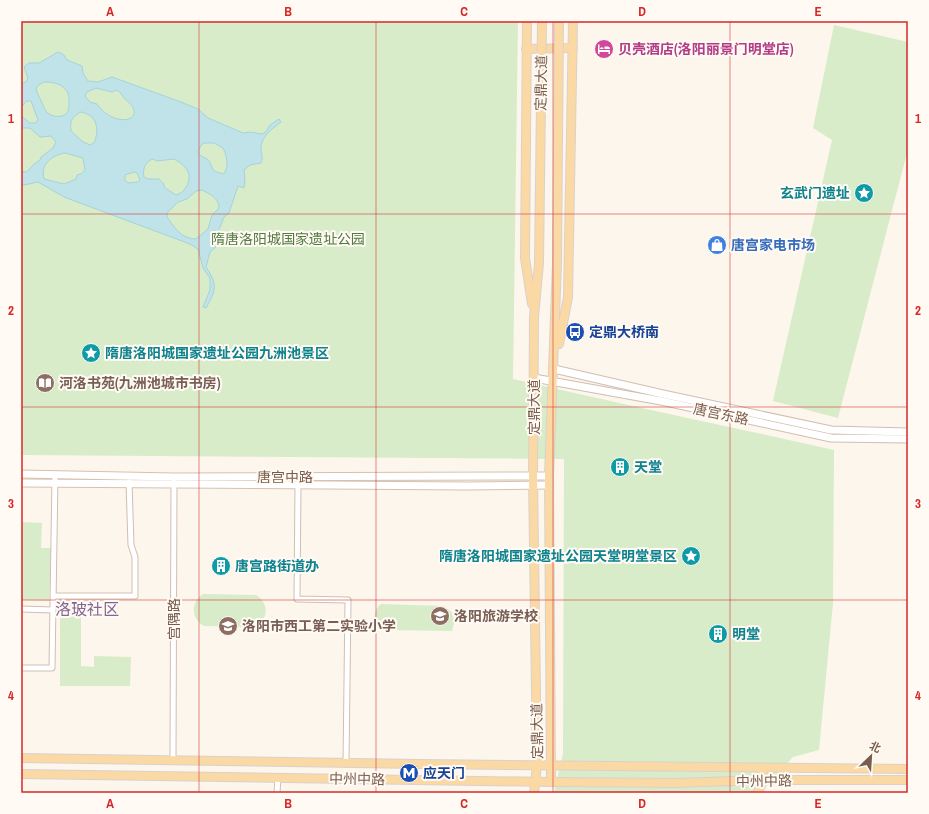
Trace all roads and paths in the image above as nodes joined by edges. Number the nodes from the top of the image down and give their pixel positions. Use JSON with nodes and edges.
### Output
{"nodes":[{"id":1,"x":527,"y":21,"type":"edge"},
{"id":2,"x":542,"y":21,"type":"edge"},
{"id":3,"x":559,"y":21,"type":"edge"},
{"id":4,"x":574,"y":21,"type":"edge"},
{"id":5,"x":573,"y":48,"type":"junction"},
{"id":6,"x":526,"y":49,"type":"junction"},
{"id":7,"x":569,"y":261,"type":"junction"},
{"id":8,"x":539,"y":263,"type":"junction"},
{"id":9,"x":557,"y":263,"type":"junction"},
{"id":10,"x":526,"y":266,"type":"junction"},
{"id":11,"x":534,"y":317,"type":"junction"},
{"id":12,"x":554,"y":368,"type":"junction"},
{"id":13,"x":534,"y":378,"type":"junction"},
{"id":14,"x":553,"y":381,"type":"junction"},
{"id":15,"x":908,"y":432,"type":"edge"},
{"id":16,"x":908,"y":439,"type":"edge"},
{"id":17,"x":21,"y":474,"type":"edge"},
{"id":18,"x":533,"y":476,"type":"junction"},
{"id":19,"x":549,"y":476,"type":"junction"},
{"id":20,"x":55,"y":479,"type":"junction"},
{"id":21,"x":129,"y":480,"type":"junction"},
{"id":22,"x":174,"y":480,"type":"junction"},
{"id":23,"x":21,"y":483,"type":"edge"},
{"id":24,"x":298,"y":485,"type":"junction"},
{"id":25,"x":533,"y":485,"type":"junction"},
{"id":26,"x":549,"y":485,"type":"junction"},
{"id":27,"x":54,"y":596,"type":"junction"},
{"id":28,"x":21,"y":609,"type":"edge"},
{"id":29,"x":54,"y":610,"type":"junction"},
{"id":30,"x":21,"y":668,"type":"edge"},
{"id":31,"x":21,"y":758,"type":"edge"},
{"id":32,"x":173,"y":760,"type":"junction"},
{"id":33,"x":346,"y":763,"type":"junction"},
{"id":34,"x":537,"y":765,"type":"junction"},
{"id":35,"x":552,"y":766,"type":"junction"},
{"id":36,"x":762,"y":768,"type":"junction"},
{"id":37,"x":908,"y":769,"type":"edge"},
{"id":38,"x":21,"y":774,"type":"edge"},
{"id":39,"x":278,"y":778,"type":"junction"},
{"id":40,"x":762,"y":780,"type":"junction"},
{"id":41,"x":908,"y":780,"type":"edge"},
{"id":42,"x":535,"y":782,"type":"junction"},
{"id":43,"x":551,"y":782,"type":"junction"},
{"id":44,"x":277,"y":793,"type":"edge"},
{"id":45,"x":534,"y":793,"type":"edge"},
{"id":46,"x":758,"y":793,"type":"edge"}],
"edges":[{"from":1,"to":6,"type":"main road"},
{"from":2,"to":8,"type":"main road","name":"定鼎大道","bridge":true},
{"from":3,"to":9,"type":"main road","name":"定鼎大道","bridge":true},
{"from":4,"to":5,"type":"main road"},
{"from":5,"to":6,"type":"main road"},
{"from":5,"to":7,"type":"main road"},
{"from":6,"to":10,"type":"main road"},
{"from":7,"to":9,"type":"main road"},
{"from":7,"to":12,"type":"main road"},
{"from":8,"to":10,"type":"main road"},
{"from":8,"to":11,"type":"main road","name":"定鼎大道"},
{"from":9,"to":12,"type":"main road","name":"定鼎大道"},
{"from":10,"to":11,"type":"main road"},
{"from":11,"to":13,"type":"main road","name":"定鼎大道"},
{"from":12,"to":14,"type":"main road","name":"定鼎大道"},
{"from":12,"to":15,"type":"main road","name":"唐宫东路"},
{"from":13,"to":14,"type":"main road","name":"唐宫东路"},
{"from":13,"to":18,"type":"main road","name":"定鼎大道"},
{"from":14,"to":16,"type":"main road","name":"唐宫东路"},
{"from":14,"to":19,"type":"main road","name":"定鼎大道"},
{"from":17,"to":20,"type":"main road","name":"唐宫中路"},
{"from":18,"to":19,"type":"main road","name":"唐宫中路"},
{"from":18,"to":22,"type":"main road","name":"唐宫中路"},
{"from":18,"to":25,"type":"main road","name":"定鼎大道"},
{"from":19,"to":26,"type":"main road","name":"定鼎大道"},
{"from":20,"to":21,"type":"main road","name":"唐宫中路"},
{"from":20,"to":23,"type":"main road","name":"唐宫中路"},
{"from":20,"to":27,"type":"street"},
{"from":21,"to":22,"type":"main road","name":"唐宫中路"},
{"from":21,"to":27,"type":"street"},
{"from":22,"to":24,"type":"main road","name":"唐宫中路"},
{"from":22,"to":32,"type":"street","name":"宫隅路"},
{"from":24,"to":25,"type":"main road","name":"唐宫中路"},
{"from":24,"to":33,"type":"street"},
{"from":25,"to":26,"type":"main road","name":"唐宫中路"},
{"from":25,"to":34,"type":"main road","name":"定鼎大道"},
{"from":26,"to":35,"type":"main road","name":"定鼎大道"},
{"from":27,"to":29,"type":"street"},
{"from":28,"to":29,"type":"street"},
{"from":29,"to":30,"type":"street"},
{"from":31,"to":32,"type":"main road","name":"中州中路"},
{"from":32,"to":33,"type":"main road","name":"中州中路"},
{"from":33,"to":34,"type":"main road","name":"中州中路"},
{"from":34,"to":35,"type":"main road","name":"中州中路"},
{"from":34,"to":42,"type":"main road","name":"定鼎大道"},
{"from":35,"to":36,"type":"main road","name":"中州中路"},
{"from":35,"to":43,"type":"main road","name":"定鼎大道"},
{"from":36,"to":37,"type":"main road","name":"中州中路"},
{"from":36,"to":40,"type":"main road"},
{"from":38,"to":39,"type":"main road","name":"中州中路"},
{"from":39,"to":42,"type":"main road","name":"中州中路"},
{"from":39,"to":44,"type":"street"},
{"from":40,"to":41,"type":"main road","name":"中州中路"},
{"from":40,"to":43,"type":"main road","name":"中州中路"},
{"from":40,"to":46,"type":"main road"},
{"from":42,"to":43,"type":"main road","name":"中州中路"},
{"from":42,"to":45,"type":"main road","name":"定鼎大道"}]}
